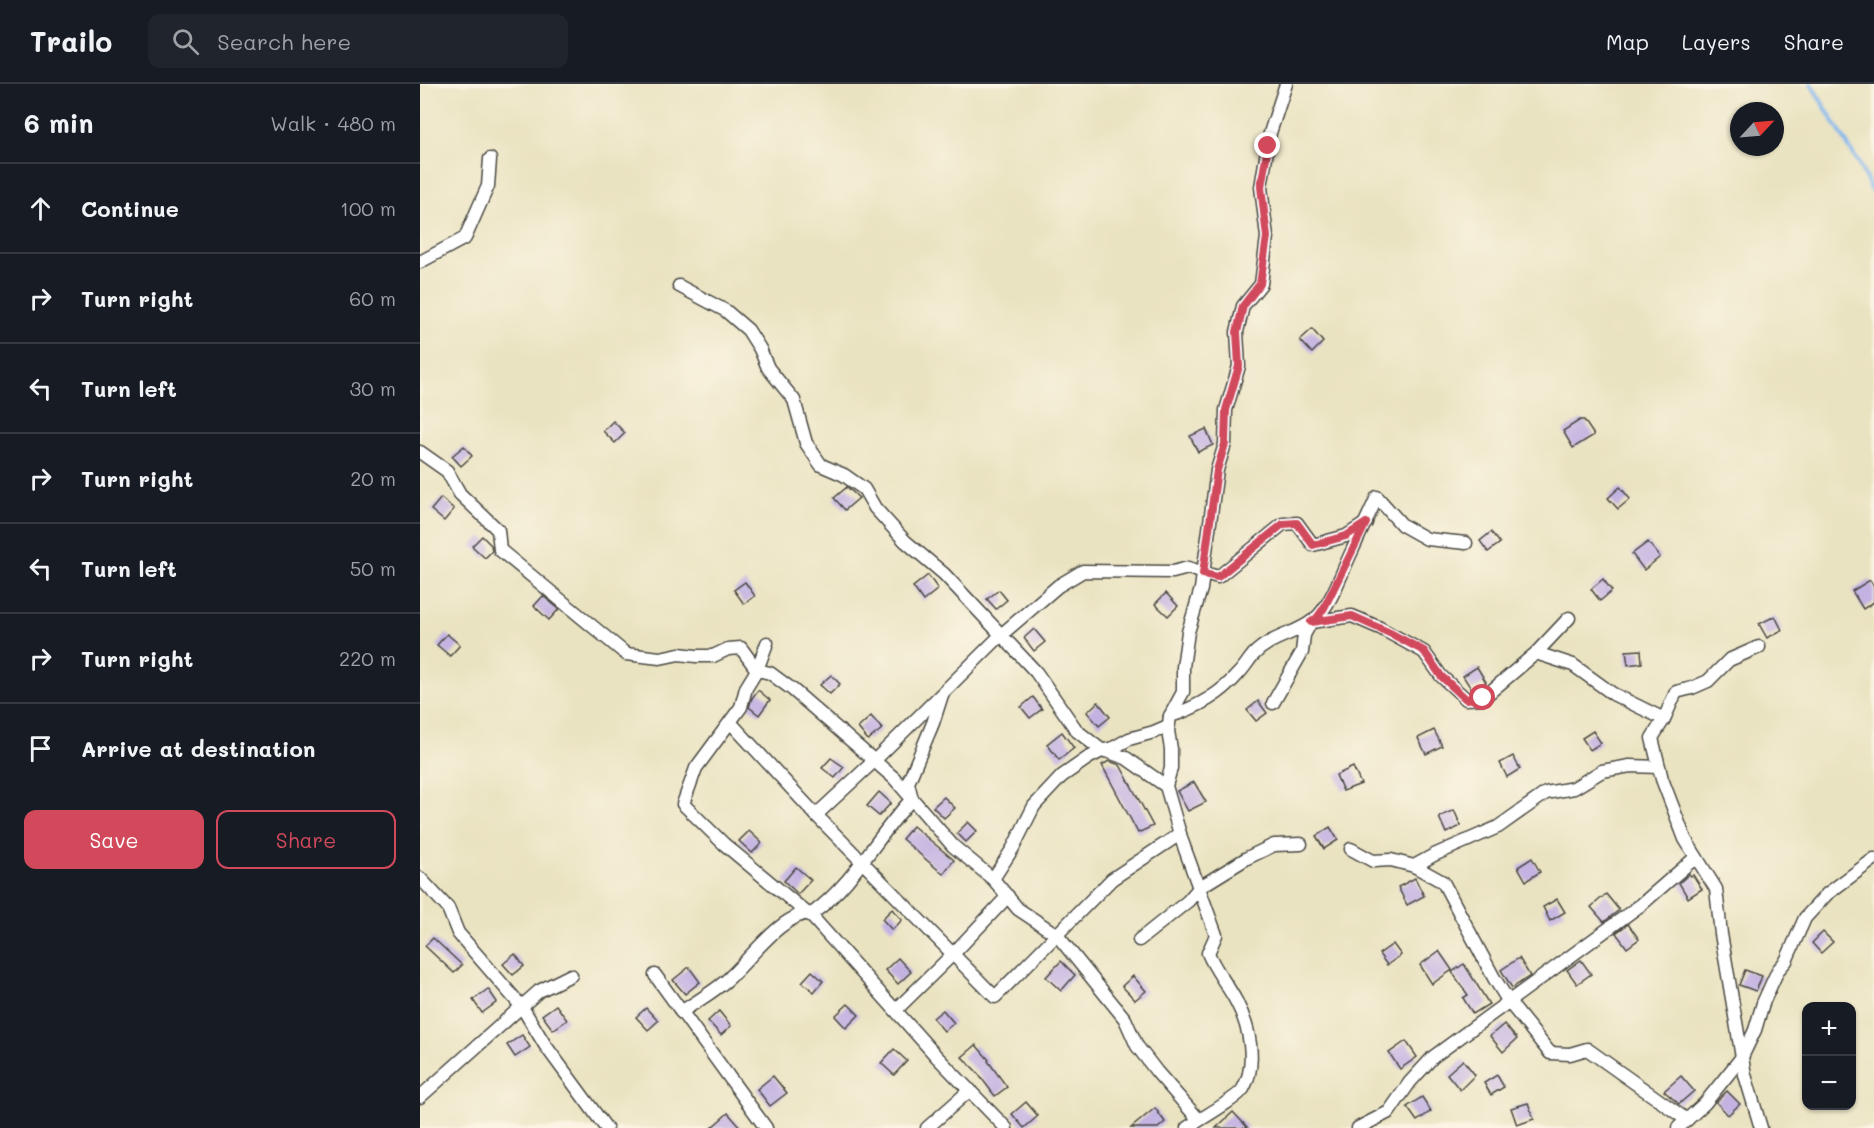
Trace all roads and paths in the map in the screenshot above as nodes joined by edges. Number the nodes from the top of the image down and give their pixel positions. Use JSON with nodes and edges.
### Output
{"nodes":[{"id":1,"x":1286,"y":84,"type":"edge"},
{"id":2,"x":490,"y":159,"type":"dead end"},
{"id":3,"x":420,"y":262,"type":"edge"},
{"id":4,"x":679,"y":286,"type":"dead end"},
{"id":5,"x":420,"y":452,"type":"edge"},
{"id":6,"x":1366,"y":523,"type":"junction"},
{"id":7,"x":1466,"y":543,"type":"dead end"},
{"id":8,"x":1203,"y":574,"type":"junction"},
{"id":9,"x":1569,"y":618,"type":"dead end"},
{"id":10,"x":1311,"y":622,"type":"junction"},
{"id":11,"x":1001,"y":635,"type":"junction"},
{"id":12,"x":767,"y":643,"type":"dead end"},
{"id":13,"x":1759,"y":647,"type":"dead end"},
{"id":14,"x":1536,"y":653,"type":"junction"},
{"id":15,"x":757,"y":669,"type":"junction"},
{"id":16,"x":942,"y":694,"type":"junction"},
{"id":17,"x":1273,"y":703,"type":"dead end"},
{"id":18,"x":1664,"y":718,"type":"junction"},
{"id":19,"x":1169,"y":721,"type":"junction"},
{"id":20,"x":730,"y":723,"type":"junction"},
{"id":21,"x":1104,"y":750,"type":"junction"},
{"id":22,"x":1655,"y":750,"type":"junction"},
{"id":23,"x":873,"y":762,"type":"junction"},
{"id":24,"x":1630,"y":766,"type":"junction"},
{"id":25,"x":1659,"y":767,"type":"junction"},
{"id":26,"x":1166,"y":786,"type":"junction"},
{"id":27,"x":912,"y":799,"type":"junction"},
{"id":28,"x":816,"y":815,"type":"junction"},
{"id":29,"x":1180,"y":834,"type":"junction"},
{"id":30,"x":1301,"y":844,"type":"dead end"},
{"id":31,"x":1351,"y":849,"type":"dead end"},
{"id":32,"x":1696,"y":857,"type":"junction"},
{"id":33,"x":1874,"y":859,"type":"edge"},
{"id":34,"x":862,"y":862,"type":"junction"},
{"id":35,"x":1414,"y":866,"type":"junction"},
{"id":36,"x":420,"y":878,"type":"edge"},
{"id":37,"x":993,"y":879,"type":"junction"},
{"id":38,"x":1200,"y":887,"type":"junction"},
{"id":39,"x":1008,"y":896,"type":"junction"},
{"id":40,"x":807,"y":913,"type":"junction"},
{"id":41,"x":1057,"y":935,"type":"junction"},
{"id":42,"x":1139,"y":940,"type":"dead end"},
{"id":43,"x":953,"y":954,"type":"junction"},
{"id":44,"x":571,"y":975,"type":"dead end"},
{"id":45,"x":655,"y":975,"type":"dead end"},
{"id":46,"x":1509,"y":1002,"type":"junction"},
{"id":47,"x":522,"y":1007,"type":"junction"},
{"id":48,"x":896,"y":1010,"type":"junction"},
{"id":49,"x":681,"y":1012,"type":"junction"},
{"id":50,"x":1742,"y":1057,"type":"junction"},
{"id":51,"x":970,"y":1090,"type":"junction"},
{"id":52,"x":420,"y":1097,"type":"edge"},
{"id":53,"x":1199,"y":1120,"type":"junction"},
{"id":54,"x":1682,"y":1124,"type":"edge"},
{"id":55,"x":606,"y":1128,"type":"edge"},
{"id":56,"x":766,"y":1128,"type":"edge"},
{"id":57,"x":927,"y":1128,"type":"edge"},
{"id":58,"x":1006,"y":1128,"type":"edge"},
{"id":59,"x":1187,"y":1128,"type":"edge"},
{"id":60,"x":1358,"y":1128,"type":"edge"},
{"id":61,"x":1761,"y":1128,"type":"edge"}],
"edges":[{"from":1,"to":8,"type":"street"},
{"from":2,"to":3,"type":"street"},
{"from":4,"to":11,"type":"street"},
{"from":5,"to":15,"type":"street"},
{"from":6,"to":7,"type":"street"},
{"from":6,"to":8,"type":"street"},
{"from":6,"to":10,"type":"street"},
{"from":8,"to":11,"type":"street"},
{"from":8,"to":19,"type":"street"},
{"from":9,"to":14,"type":"street"},
{"from":10,"to":14,"type":"street"},
{"from":10,"to":17,"type":"street"},
{"from":10,"to":19,"type":"street"},
{"from":11,"to":16,"type":"street"},
{"from":11,"to":21,"type":"street"},
{"from":12,"to":15,"type":"street"},
{"from":13,"to":18,"type":"street"},
{"from":14,"to":18,"type":"street"},
{"from":15,"to":20,"type":"street"},
{"from":15,"to":23,"type":"street"},
{"from":16,"to":23,"type":"street"},
{"from":16,"to":27,"type":"street"},
{"from":18,"to":22,"type":"street"},
{"from":19,"to":21,"type":"street"},
{"from":19,"to":26,"type":"street"},
{"from":20,"to":28,"type":"street"},
{"from":20,"to":40,"type":"street"},
{"from":21,"to":26,"type":"street"},
{"from":21,"to":37,"type":"street"},
{"from":22,"to":24,"type":"street"},
{"from":22,"to":25,"type":"street"},
{"from":23,"to":27,"type":"street"},
{"from":23,"to":28,"type":"street"},
{"from":24,"to":25,"type":"street"},
{"from":24,"to":35,"type":"street"},
{"from":25,"to":32,"type":"street"},
{"from":26,"to":29,"type":"street"},
{"from":27,"to":34,"type":"street"},
{"from":27,"to":37,"type":"street"},
{"from":28,"to":34,"type":"street"},
{"from":29,"to":38,"type":"street"},
{"from":29,"to":41,"type":"street"},
{"from":30,"to":38,"type":"street"},
{"from":31,"to":35,"type":"street"},
{"from":32,"to":46,"type":"street"},
{"from":32,"to":50,"type":"street"},
{"from":33,"to":50,"type":"street"},
{"from":34,"to":40,"type":"street"},
{"from":34,"to":43,"type":"street"},
{"from":35,"to":46,"type":"street"},
{"from":36,"to":47,"type":"street"},
{"from":37,"to":39,"type":"street"},
{"from":38,"to":42,"type":"street"},
{"from":38,"to":53,"type":"street"},
{"from":39,"to":41,"type":"street"},
{"from":39,"to":43,"type":"street"},
{"from":40,"to":48,"type":"street"},
{"from":40,"to":49,"type":"street"},
{"from":41,"to":43,"type":"street"},
{"from":41,"to":53,"type":"street"},
{"from":43,"to":48,"type":"street"},
{"from":44,"to":47,"type":"street"},
{"from":45,"to":49,"type":"street"},
{"from":46,"to":54,"type":"street"},
{"from":46,"to":60,"type":"street"},
{"from":47,"to":52,"type":"street"},
{"from":47,"to":55,"type":"street"},
{"from":48,"to":51,"type":"street"},
{"from":49,"to":56,"type":"street"},
{"from":50,"to":54,"type":"street"},
{"from":50,"to":61,"type":"street"},
{"from":51,"to":57,"type":"street"},
{"from":51,"to":58,"type":"street"},
{"from":53,"to":59,"type":"street"}]}
